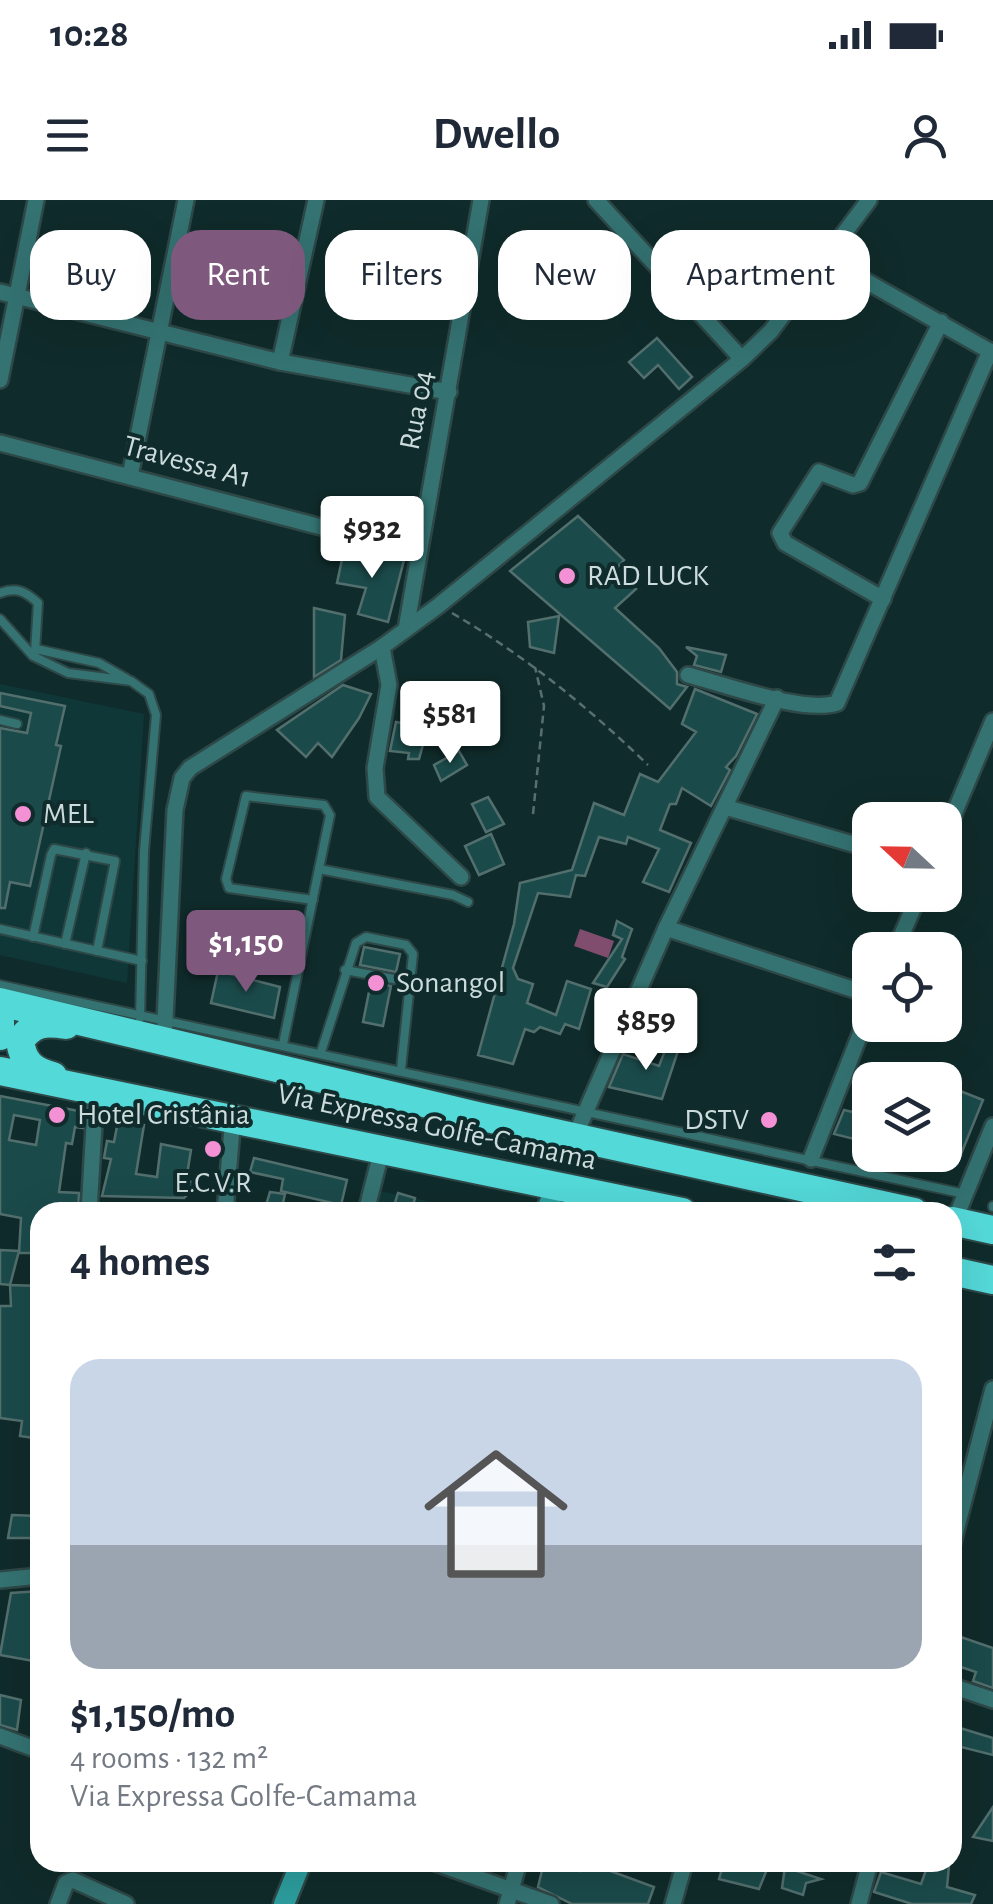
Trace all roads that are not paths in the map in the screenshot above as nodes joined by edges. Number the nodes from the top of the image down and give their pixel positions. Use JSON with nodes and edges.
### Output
{"nodes":[{"id":1,"x":36,"y":200,"type":"edge"},
{"id":2,"x":186,"y":200,"type":"edge"},
{"id":3,"x":316,"y":200,"type":"edge"},
{"id":4,"x":481,"y":200,"type":"edge"},
{"id":5,"x":596,"y":200,"type":"edge"},
{"id":6,"x":869,"y":200,"type":"edge"},
{"id":7,"x":848,"y":230,"type":"edge"},
{"id":8,"x":870,"y":283,"type":"edge"},
{"id":9,"x":0,"y":292,"type":"edge"},
{"id":10,"x":18,"y":296,"type":"junction"},
{"id":11,"x":775,"y":320,"type":"edge"},
{"id":12,"x":940,"y":322,"type":"junction"},
{"id":13,"x":160,"y":334,"type":"junction"},
{"id":14,"x":991,"y":352,"type":"edge"},
{"id":15,"x":742,"y":359,"type":"junction"},
{"id":16,"x":280,"y":362,"type":"junction"},
{"id":17,"x":0,"y":380,"type":"edge"},
{"id":18,"x":449,"y":392,"type":"junction"},
{"id":19,"x":0,"y":443,"type":"edge"},
{"id":20,"x":130,"y":476,"type":"junction"},
{"id":21,"x":417,"y":552,"type":"junction"},
{"id":22,"x":0,"y":594,"type":"edge"},
{"id":23,"x":883,"y":599,"type":"junction"},
{"id":24,"x":0,"y":620,"type":"edge"},
{"id":25,"x":406,"y":629,"type":"junction"},
{"id":26,"x":382,"y":647,"type":"junction"},
{"id":27,"x":35,"y":652,"type":"junction"},
{"id":28,"x":688,"y":675,"type":"dead end"},
{"id":29,"x":130,"y":681,"type":"junction"},
{"id":30,"x":777,"y":698,"type":"junction"},
{"id":31,"x":0,"y":720,"type":"edge"},
{"id":32,"x":993,"y":721,"type":"edge"},
{"id":33,"x":17,"y":724,"type":"dead end"},
{"id":34,"x":959,"y":802,"type":"edge"},
{"id":35,"x":725,"y":807,"type":"junction"},
{"id":36,"x":852,"y":844,"type":"edge"},
{"id":37,"x":86,"y":852,"type":"junction"},
{"id":38,"x":319,"y":869,"type":"junction"},
{"id":39,"x":461,"y":876,"type":"dead end"},
{"id":40,"x":313,"y":900,"type":"junction"},
{"id":41,"x":468,"y":902,"type":"dead end"},
{"id":42,"x":666,"y":928,"type":"junction"},
{"id":43,"x":0,"y":930,"type":"edge"},
{"id":44,"x":33,"y":937,"type":"junction"},
{"id":45,"x":66,"y":944,"type":"junction"},
{"id":46,"x":97,"y":951,"type":"junction"},
{"id":47,"x":142,"y":961,"type":"junction"},
{"id":48,"x":345,"y":970,"type":"junction"},
{"id":49,"x":410,"y":982,"type":"junction"},
{"id":50,"x":0,"y":984,"type":"edge"},
{"id":51,"x":852,"y":989,"type":"edge"},
{"id":52,"x":0,"y":1002,"type":"edge"},
{"id":53,"x":0,"y":1021,"type":"edge"},
{"id":54,"x":149,"y":1028,"type":"junction"},
{"id":55,"x":0,"y":1036,"type":"edge"},
{"id":56,"x":857,"y":1042,"type":"edge"},
{"id":57,"x":283,"y":1044,"type":"junction"},
{"id":58,"x":320,"y":1052,"type":"junction"},
{"id":59,"x":401,"y":1069,"type":"junction"},
{"id":60,"x":0,"y":1071,"type":"edge"},
{"id":61,"x":108,"y":1092,"type":"junction"},
{"id":62,"x":586,"y":1109,"type":"junction"},
{"id":63,"x":233,"y":1116,"type":"junction"},
{"id":64,"x":993,"y":1126,"type":"edge"},
{"id":65,"x":575,"y":1136,"type":"junction"},
{"id":66,"x":382,"y":1148,"type":"junction"},
{"id":67,"x":811,"y":1159,"type":"junction"},
{"id":68,"x":965,"y":1194,"type":"junction"},
{"id":69,"x":559,"y":1197,"type":"edge"},
{"id":70,"x":90,"y":1202,"type":"edge"},
{"id":71,"x":226,"y":1202,"type":"edge"},
{"id":72,"x":368,"y":1202,"type":"edge"},
{"id":73,"x":600,"y":1202,"type":"edge"},
{"id":74,"x":869,"y":1202,"type":"edge"},
{"id":75,"x":961,"y":1202,"type":"edge"},
{"id":76,"x":962,"y":1223,"type":"edge"},
{"id":77,"x":993,"y":1230,"type":"edge"},
{"id":78,"x":962,"y":1273,"type":"edge"},
{"id":79,"x":993,"y":1280,"type":"edge"},
{"id":80,"x":993,"y":1389,"type":"edge"},
{"id":81,"x":962,"y":1508,"type":"edge"},
{"id":82,"x":30,"y":1577,"type":"edge"},
{"id":83,"x":0,"y":1580,"type":"edge"},
{"id":84,"x":962,"y":1689,"type":"edge"},
{"id":85,"x":993,"y":1700,"type":"edge"},
{"id":86,"x":0,"y":1736,"type":"edge"},
{"id":87,"x":30,"y":1747,"type":"edge"},
{"id":88,"x":296,"y":1872,"type":"edge"},
{"id":89,"x":454,"y":1872,"type":"edge"},
{"id":90,"x":516,"y":1872,"type":"edge"},
{"id":91,"x":682,"y":1872,"type":"edge"},
{"id":92,"x":867,"y":1872,"type":"edge"},
{"id":93,"x":509,"y":1898,"type":"edge"},
{"id":94,"x":58,"y":1904,"type":"edge"},
{"id":95,"x":126,"y":1904,"type":"edge"},
{"id":96,"x":284,"y":1904,"type":"edge"},
{"id":97,"x":551,"y":1904,"type":"edge"},
{"id":98,"x":673,"y":1904,"type":"edge"},
{"id":99,"x":859,"y":1904,"type":"edge"}],
"edges":[{"from":1,"to":10,"type":"street"},
{"from":2,"to":13,"type":"street"},
{"from":3,"to":16,"type":"street"},
{"from":4,"to":18,"type":"street","name":"Rua 04"},
{"from":5,"to":15,"type":"street"},
{"from":6,"to":7,"type":"street"},
{"from":8,"to":12,"type":"street"},
{"from":9,"to":10,"type":"street"},
{"from":10,"to":13,"type":"street"},
{"from":10,"to":17,"type":"street"},
{"from":11,"to":15,"type":"street"},
{"from":12,"to":14,"type":"street"},
{"from":12,"to":23,"type":"street"},
{"from":13,"to":16,"type":"street"},
{"from":13,"to":20,"type":"street"},
{"from":14,"to":23,"type":"street"},
{"from":15,"to":25,"type":"street"},
{"from":16,"to":18,"type":"street"},
{"from":18,"to":21,"type":"street","name":"Rua 04"},
{"from":19,"to":20,"type":"street","name":"Travessa A1"},
{"from":20,"to":21,"type":"street","name":"Travessa A1"},
{"from":21,"to":25,"type":"street","name":"Rua 04"},
{"from":22,"to":27,"type":"lane"},
{"from":23,"to":30,"type":"street"},
{"from":24,"to":27,"type":"lane"},
{"from":25,"to":26,"type":"street"},
{"from":26,"to":39,"type":"street"},
{"from":26,"to":54,"type":"street"},
{"from":27,"to":29,"type":"lane"},
{"from":27,"to":29,"type":"lane"},
{"from":28,"to":30,"type":"street"},
{"from":29,"to":47,"type":"lane"},
{"from":30,"to":35,"type":"street"},
{"from":31,"to":33,"type":"lane"},
{"from":32,"to":34,"type":"street"},
{"from":35,"to":36,"type":"street"},
{"from":35,"to":42,"type":"street"},
{"from":37,"to":44,"type":"lane"},
{"from":37,"to":45,"type":"lane"},
{"from":37,"to":46,"type":"lane"},
{"from":38,"to":40,"type":"lane"},
{"from":38,"to":40,"type":"lane"},
{"from":38,"to":41,"type":"lane"},
{"from":40,"to":57,"type":"lane"},
{"from":42,"to":51,"type":"street"},
{"from":42,"to":62,"type":"street"},
{"from":43,"to":44,"type":"lane"},
{"from":44,"to":45,"type":"lane"},
{"from":45,"to":46,"type":"lane"},
{"from":46,"to":47,"type":"lane"},
{"from":47,"to":54,"type":"lane"},
{"from":48,"to":49,"type":"lane"},
{"from":48,"to":49,"type":"lane"},
{"from":48,"to":58,"type":"lane"},
{"from":49,"to":59,"type":"lane"},
{"from":50,"to":54,"type":"lane"},
{"from":52,"to":54,"type":"highway","name":"Via Expressa Golfe-Camama"},
{"from":53,"to":55,"type":"highway"},
{"from":54,"to":57,"type":"lane"},
{"from":54,"to":61,"type":"highway"},
{"from":54,"to":65,"type":"highway","name":"Via Expressa Golfe-Camama"},
{"from":56,"to":67,"type":"street"},
{"from":57,"to":58,"type":"lane"},
{"from":58,"to":59,"type":"lane"},
{"from":59,"to":62,"type":"lane"},
{"from":60,"to":61,"type":"highway","name":"Via Expressa Golfe-Camama"},
{"from":61,"to":63,"type":"highway","name":"Via Expressa Golfe-Camama"},
{"from":61,"to":70,"type":"street"},
{"from":62,"to":65,"type":"street"},
{"from":62,"to":67,"type":"lane"},
{"from":63,"to":66,"type":"highway","name":"Via Expressa Golfe-Camama"},
{"from":63,"to":71,"type":"street"},
{"from":64,"to":68,"type":"street"},
{"from":65,"to":74,"type":"highway","name":"Via Expressa Golfe-Camama"},
{"from":66,"to":69,"type":"highway","name":"Via Expressa Golfe-Camama"},
{"from":66,"to":72,"type":"street"},
{"from":67,"to":68,"type":"lane"},
{"from":68,"to":75,"type":"street"},
{"from":69,"to":73,"type":"highway","name":"Via Expressa Golfe-Camama"},
{"from":76,"to":77,"type":"highway"},
{"from":78,"to":79,"type":"highway"},
{"from":80,"to":81,"type":"street"},
{"from":82,"to":83,"type":"street"},
{"from":84,"to":85,"type":"street"},
{"from":86,"to":87,"type":"street"},
{"from":88,"to":96,"type":"street"},
{"from":89,"to":93,"type":"street"},
{"from":90,"to":93,"type":"street"},
{"from":91,"to":98,"type":"street"},
{"from":92,"to":99,"type":"street"},
{"from":93,"to":97,"type":"street"},
{"from":94,"to":95,"type":"street"}]}
